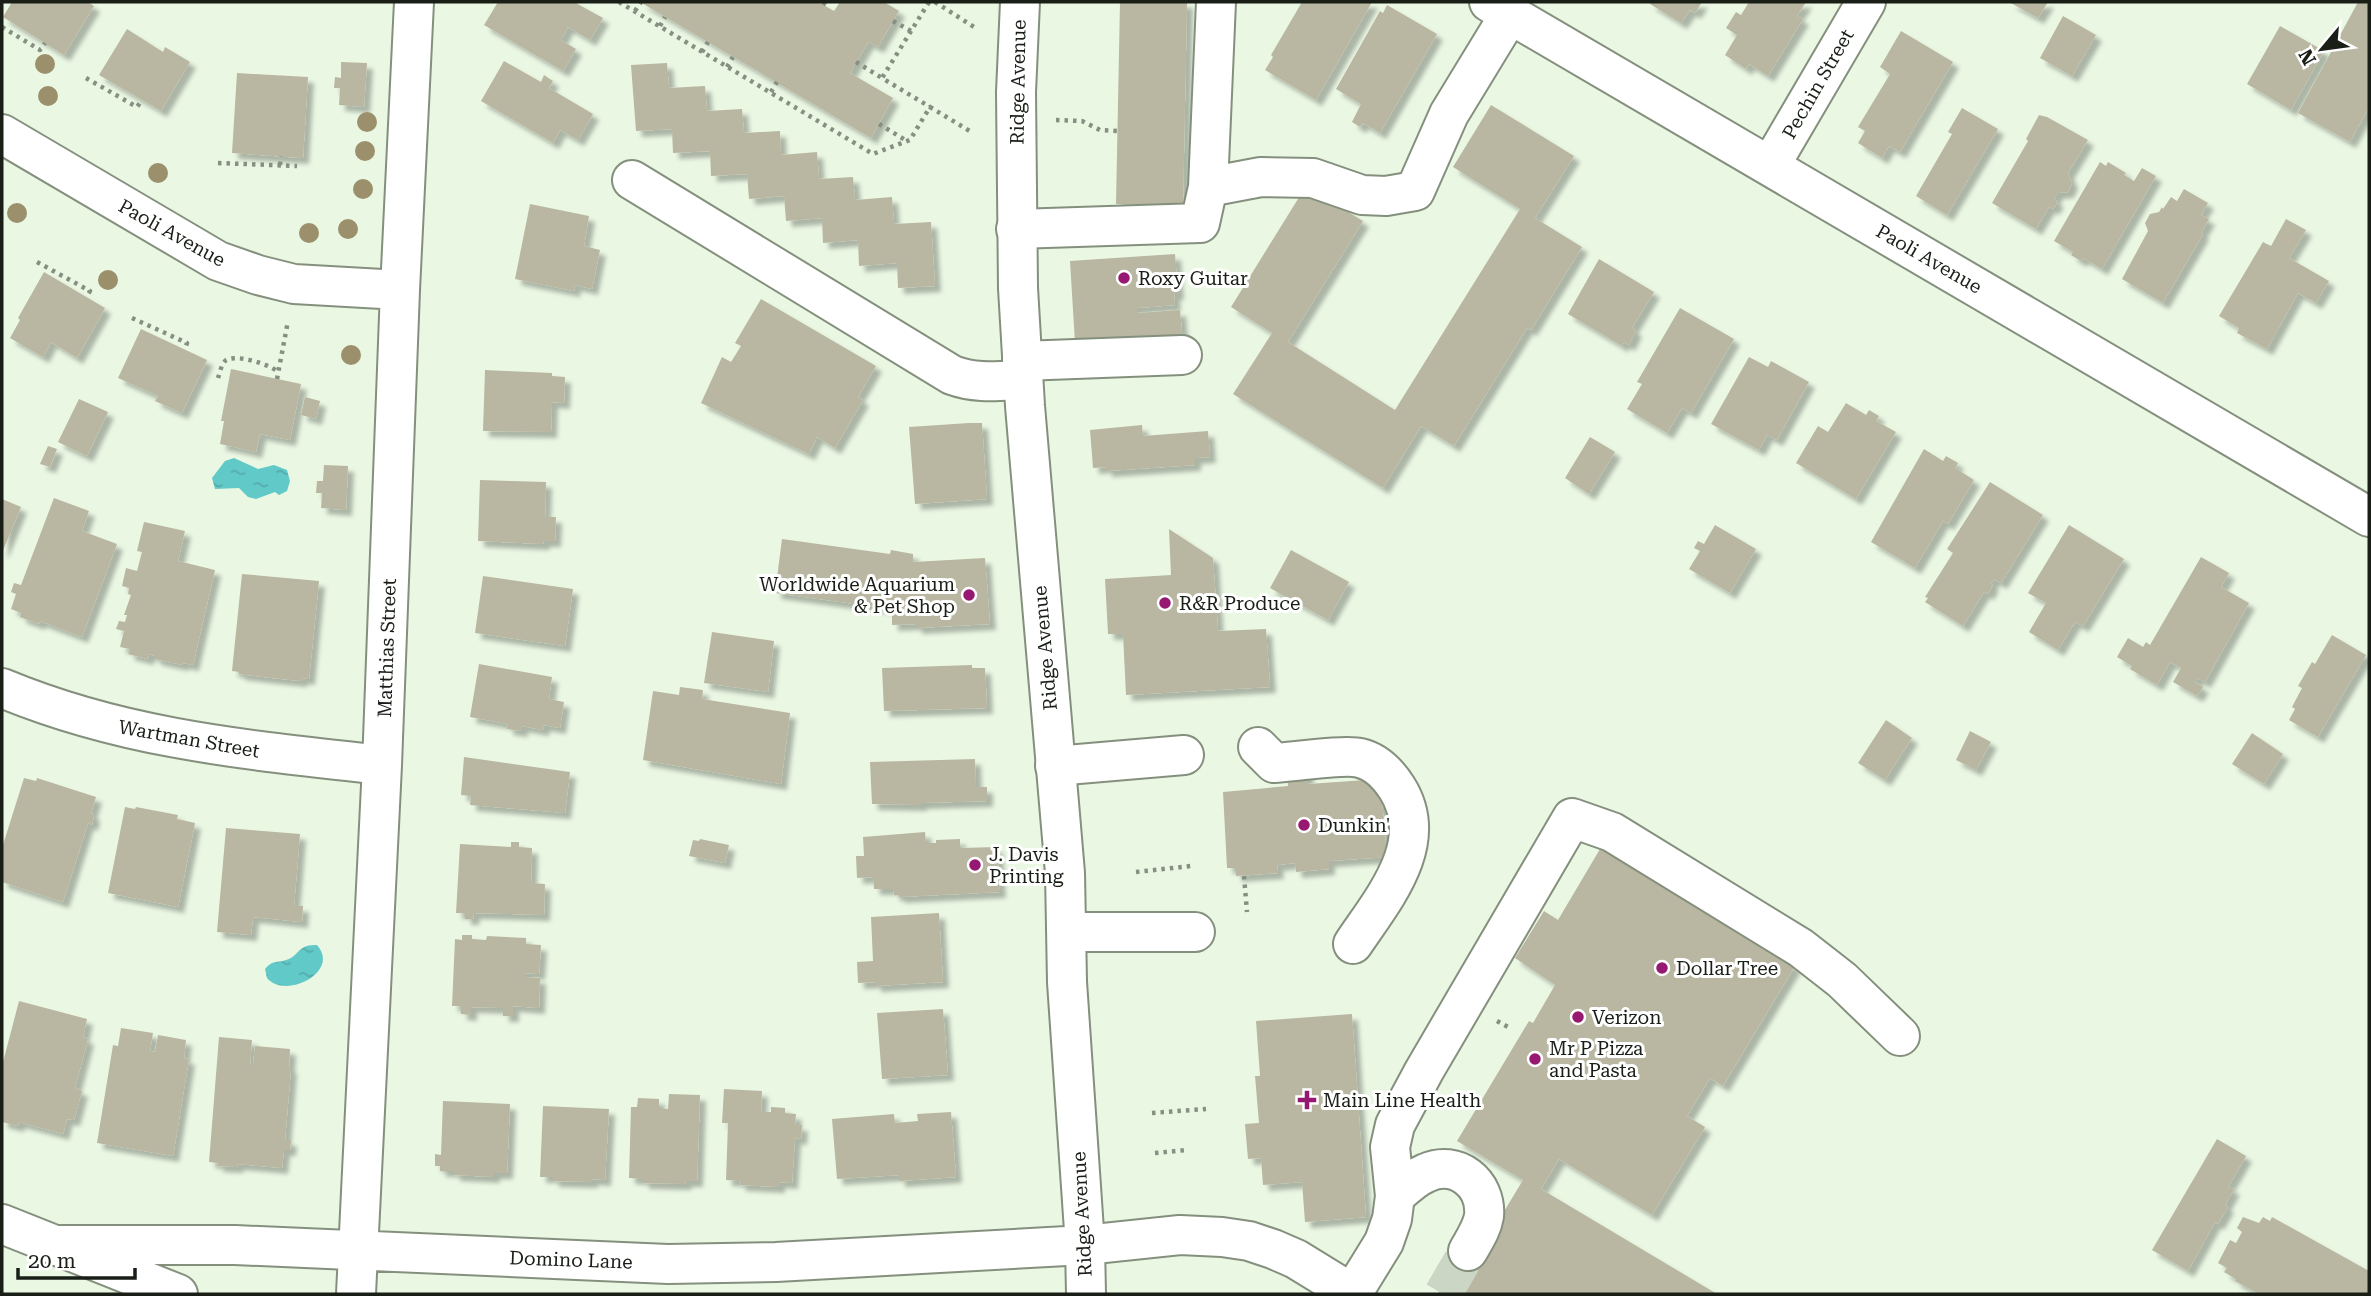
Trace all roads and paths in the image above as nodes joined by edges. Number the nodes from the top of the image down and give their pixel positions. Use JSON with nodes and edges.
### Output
{"nodes":[{"id":1,"x":414,"y":2,"type":"edge"},
{"id":2,"x":619,"y":2,"type":"edge"},
{"id":3,"x":641,"y":2,"type":"edge"},
{"id":4,"x":929,"y":2,"type":"edge"},
{"id":5,"x":935,"y":2,"type":"edge"},
{"id":6,"x":1020,"y":2,"type":"edge"},
{"id":7,"x":1216,"y":2,"type":"edge"},
{"id":8,"x":1866,"y":2,"type":"edge"},
{"id":9,"x":1499,"y":8,"type":"edge"},
{"id":10,"x":635,"y":11,"type":"junction"},
{"id":11,"x":665,"y":17,"type":"dead end"},
{"id":12,"x":893,"y":20,"type":"dead end"},
{"id":13,"x":660,"y":26,"type":"junction"},
{"id":14,"x":2,"y":27,"type":"edge"},
{"id":15,"x":974,"y":27,"type":"dead end"},
{"id":16,"x":911,"y":31,"type":"junction"},
{"id":17,"x":708,"y":42,"type":"dead end"},
{"id":18,"x":45,"y":43,"type":"dead end"},
{"id":19,"x":702,"y":51,"type":"junction"},
{"id":20,"x":733,"y":57,"type":"dead end"},
{"id":21,"x":856,"y":62,"type":"dead end"},
{"id":22,"x":727,"y":66,"type":"junction"},
{"id":23,"x":86,"y":78,"type":"dead end"},
{"id":24,"x":882,"y":78,"type":"junction"},
{"id":25,"x":777,"y":82,"type":"dead end"},
{"id":26,"x":771,"y":92,"type":"junction"},
{"id":27,"x":142,"y":100,"type":"dead end"},
{"id":28,"x":930,"y":107,"type":"junction"},
{"id":29,"x":1056,"y":120,"type":"dead end"},
{"id":30,"x":879,"y":124,"type":"dead end"},
{"id":31,"x":1117,"y":131,"type":"dead end"},
{"id":32,"x":973,"y":132,"type":"dead end"},
{"id":33,"x":2,"y":134,"type":"edge"},
{"id":34,"x":907,"y":141,"type":"junction"},
{"id":35,"x":281,"y":156,"type":"dead end"},
{"id":36,"x":218,"y":163,"type":"dead end"},
{"id":37,"x":280,"y":166,"type":"junction"},
{"id":38,"x":298,"y":166,"type":"dead end"},
{"id":39,"x":1770,"y":166,"type":"junction"},
{"id":40,"x":632,"y":180,"type":"dead end"},
{"id":41,"x":1208,"y":187,"type":"junction"},
{"id":42,"x":1016,"y":229,"type":"junction"},
{"id":43,"x":37,"y":262,"type":"dead end"},
{"id":44,"x":400,"y":289,"type":"junction"},
{"id":45,"x":86,"y":297,"type":"dead end"},
{"id":46,"x":289,"y":317,"type":"dead end"},
{"id":47,"x":132,"y":318,"type":"dead end"},
{"id":48,"x":185,"y":349,"type":"dead end"},
{"id":49,"x":1182,"y":355,"type":"dead end"},
{"id":50,"x":1023,"y":370,"type":"junction"},
{"id":51,"x":277,"y":371,"type":"junction"},
{"id":52,"x":218,"y":378,"type":"dead end"},
{"id":53,"x":277,"y":379,"type":"dead end"},
{"id":54,"x":2369,"y":517,"type":"edge"},
{"id":55,"x":2,"y":688,"type":"edge"},
{"id":56,"x":1258,"y":747,"type":"dead end"},
{"id":57,"x":1184,"y":755,"type":"dead end"},
{"id":58,"x":382,"y":765,"type":"junction"},
{"id":59,"x":1055,"y":766,"type":"junction"},
{"id":60,"x":1191,"y":866,"type":"dead end"},
{"id":61,"x":1136,"y":872,"type":"dead end"},
{"id":62,"x":1244,"y":876,"type":"dead end"},
{"id":63,"x":1247,"y":912,"type":"dead end"},
{"id":64,"x":1067,"y":932,"type":"junction"},
{"id":65,"x":1195,"y":932,"type":"dead end"},
{"id":66,"x":1353,"y":944,"type":"dead end"},
{"id":67,"x":1900,"y":1035,"type":"dead end"},
{"id":68,"x":1206,"y":1109,"type":"dead end"},
{"id":69,"x":1152,"y":1113,"type":"dead end"},
{"id":70,"x":1187,"y":1150,"type":"dead end"},
{"id":71,"x":1155,"y":1153,"type":"dead end"},
{"id":72,"x":1395,"y":1196,"type":"junction"},
{"id":73,"x":2,"y":1224,"type":"edge"},
{"id":74,"x":56,"y":1245,"type":"junction"},
{"id":75,"x":1085,"y":1245,"type":"junction"},
{"id":76,"x":358,"y":1251,"type":"junction"},
{"id":77,"x":1468,"y":1251,"type":"tunnel mouth"},
{"id":78,"x":178,"y":1294,"type":"edge"},
{"id":79,"x":356,"y":1294,"type":"edge"},
{"id":80,"x":1086,"y":1294,"type":"edge"},
{"id":81,"x":1352,"y":1294,"type":"edge"}],
"edges":[{"from":1,"to":44,"type":"street","name":"Matthias Street"},
{"from":2,"to":10,"type":"path"},
{"from":3,"to":10,"type":"path"},
{"from":4,"to":16,"type":"path"},
{"from":5,"to":15,"type":"path"},
{"from":6,"to":42,"type":"street","name":"Ridge Avenue"},
{"from":7,"to":41,"type":"street"},
{"from":8,"to":39,"type":"street","name":"Pechin Street"},
{"from":9,"to":39,"type":"street","name":"Paoli Avenue"},
{"from":9,"to":41,"type":"street"},
{"from":10,"to":13,"type":"path"},
{"from":11,"to":13,"type":"path"},
{"from":12,"to":16,"type":"path"},
{"from":13,"to":19,"type":"path"},
{"from":14,"to":18,"type":"path"},
{"from":16,"to":24,"type":"path"},
{"from":17,"to":19,"type":"path"},
{"from":19,"to":22,"type":"path"},
{"from":20,"to":22,"type":"path"},
{"from":21,"to":24,"type":"path"},
{"from":22,"to":26,"type":"path"},
{"from":23,"to":27,"type":"path"},
{"from":24,"to":28,"type":"path"},
{"from":25,"to":26,"type":"path"},
{"from":26,"to":34,"type":"path"},
{"from":28,"to":32,"type":"path"},
{"from":28,"to":34,"type":"path"},
{"from":29,"to":31,"type":"path"},
{"from":30,"to":34,"type":"path"},
{"from":33,"to":44,"type":"street","name":"Paoli Avenue"},
{"from":35,"to":37,"type":"path"},
{"from":36,"to":37,"type":"path"},
{"from":37,"to":38,"type":"path"},
{"from":39,"to":54,"type":"street","name":"Paoli Avenue"},
{"from":40,"to":50,"type":"street"},
{"from":41,"to":42,"type":"street"},
{"from":42,"to":50,"type":"street","name":"Ridge Avenue"},
{"from":43,"to":45,"type":"path"},
{"from":44,"to":58,"type":"street","name":"Matthias Street"},
{"from":46,"to":51,"type":"path"},
{"from":47,"to":48,"type":"path"},
{"from":49,"to":50,"type":"street"},
{"from":50,"to":59,"type":"street","name":"Ridge Avenue"},
{"from":51,"to":52,"type":"path"},
{"from":51,"to":53,"type":"path"},
{"from":55,"to":58,"type":"street","name":"Wartman Street"},
{"from":56,"to":66,"type":"street"},
{"from":57,"to":59,"type":"street"},
{"from":58,"to":76,"type":"street","name":"Matthias Street"},
{"from":59,"to":64,"type":"street","name":"Ridge Avenue"},
{"from":60,"to":61,"type":"path"},
{"from":62,"to":63,"type":"path"},
{"from":64,"to":65,"type":"street"},
{"from":64,"to":75,"type":"street","name":"Ridge Avenue"},
{"from":67,"to":72,"type":"street"},
{"from":68,"to":69,"type":"path"},
{"from":70,"to":71,"type":"path"},
{"from":72,"to":77,"type":"street"},
{"from":72,"to":81,"type":"street"},
{"from":73,"to":74,"type":"street","name":"Domino Lane"},
{"from":74,"to":76,"type":"street","name":"Domino Lane"},
{"from":74,"to":78,"type":"street","name":"Domino Lane"},
{"from":75,"to":76,"type":"street","name":"Domino Lane"},
{"from":75,"to":80,"type":"street","name":"Ridge Avenue"},
{"from":75,"to":81,"type":"street","name":"Domino Lane"},
{"from":76,"to":79,"type":"street","name":"Matthias Street"}]}
